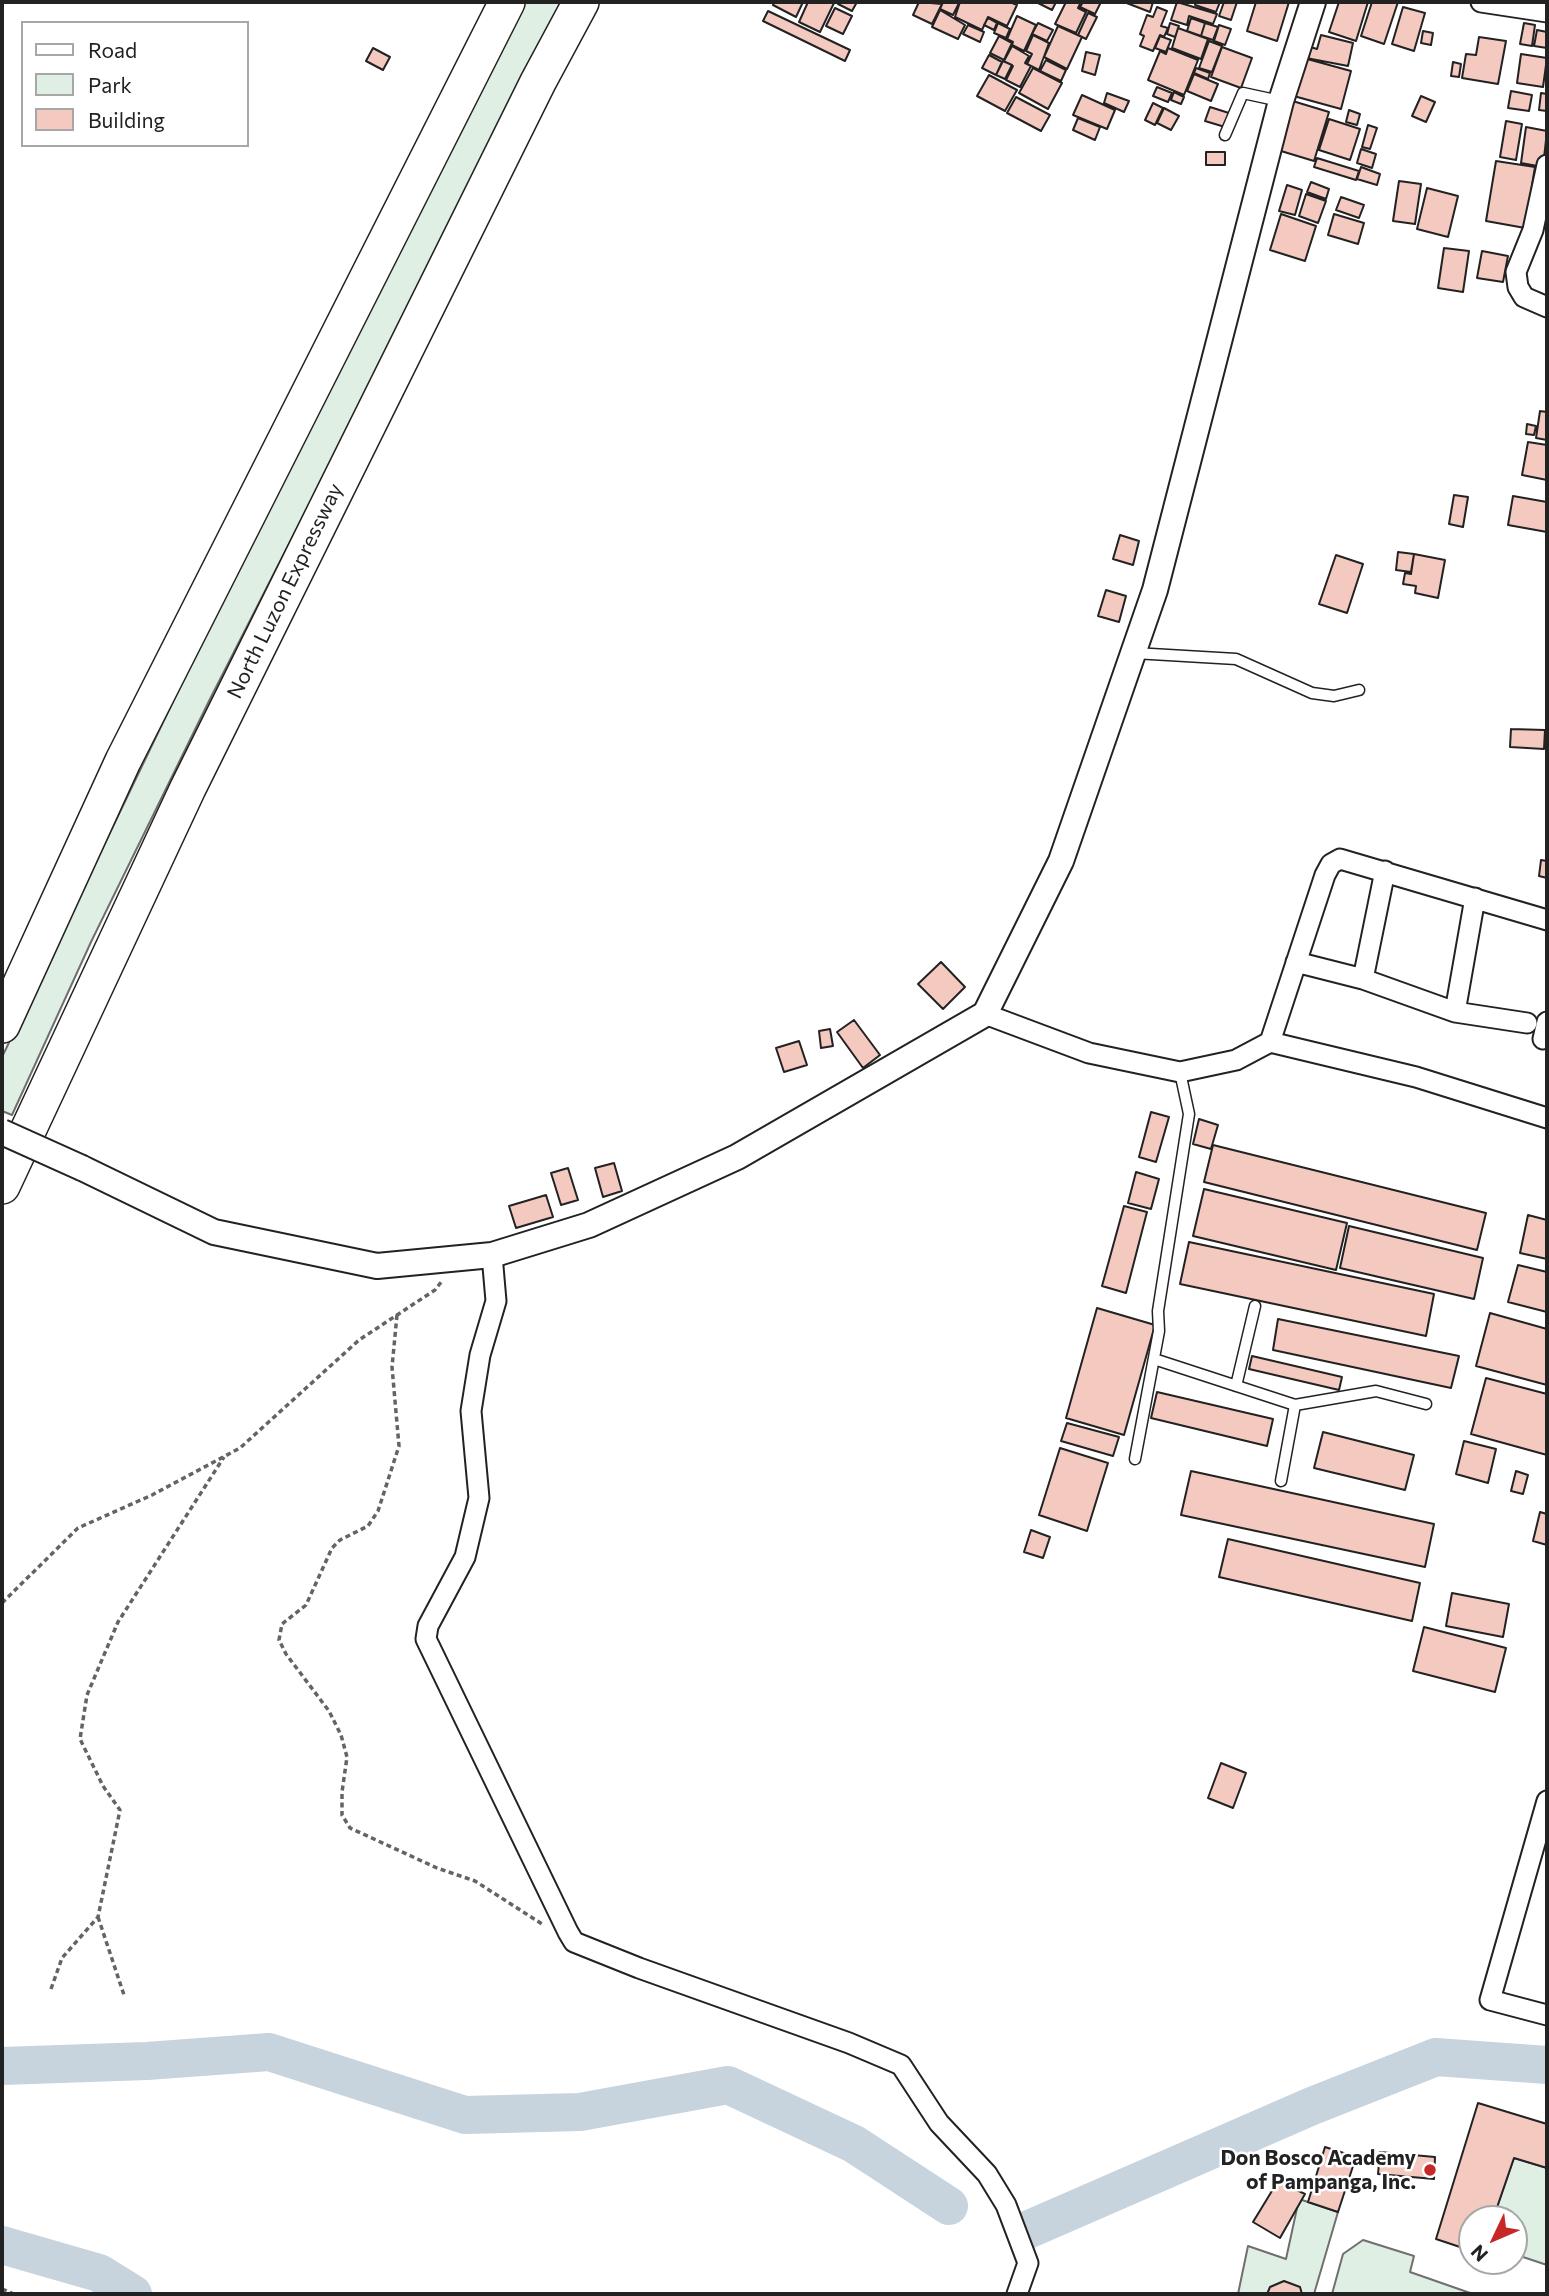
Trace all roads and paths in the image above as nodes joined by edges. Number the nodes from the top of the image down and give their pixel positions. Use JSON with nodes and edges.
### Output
{"nodes":[{"id":1,"x":507,"y":2,"type":"edge"},
{"id":2,"x":581,"y":2,"type":"edge"},
{"id":3,"x":1313,"y":2,"type":"edge"},
{"id":4,"x":1481,"y":2,"type":"edge"},
{"id":5,"x":1547,"y":12,"type":"edge"},
{"id":6,"x":1281,"y":102,"type":"junction"},
{"id":7,"x":1224,"y":135,"type":"dead end"},
{"id":8,"x":1547,"y":165,"type":"edge"},
{"id":9,"x":1547,"y":307,"type":"edge"},
{"id":10,"x":1133,"y":653,"type":"junction"},
{"id":11,"x":1359,"y":690,"type":"dead end"},
{"id":12,"x":1385,"y":871,"type":"junction"},
{"id":13,"x":1475,"y":898,"type":"junction"},
{"id":14,"x":1547,"y":920,"type":"edge"},
{"id":15,"x":1296,"y":962,"type":"junction"},
{"id":16,"x":1363,"y":979,"type":"junction"},
{"id":17,"x":1455,"y":1012,"type":"junction"},
{"id":18,"x":985,"y":1014,"type":"junction"},
{"id":19,"x":1527,"y":1023,"type":"dead end"},
{"id":20,"x":2,"y":1026,"type":"edge"},
{"id":21,"x":1270,"y":1042,"type":"junction"},
{"id":22,"x":1180,"y":1072,"type":"junction"},
{"id":23,"x":1547,"y":1118,"type":"edge"},
{"id":24,"x":2,"y":1132,"type":"edge"},
{"id":25,"x":2,"y":1186,"type":"edge"},
{"id":26,"x":492,"y":1255,"type":"junction"},
{"id":27,"x":457,"y":1258,"type":"junction"},
{"id":28,"x":1255,"y":1306,"type":"dead end"},
{"id":29,"x":397,"y":1315,"type":"junction"},
{"id":30,"x":1154,"y":1359,"type":"junction"},
{"id":31,"x":1236,"y":1386,"type":"junction"},
{"id":32,"x":1426,"y":1404,"type":"dead end"},
{"id":33,"x":1294,"y":1405,"type":"junction"},
{"id":34,"x":225,"y":1457,"type":"junction"},
{"id":35,"x":1135,"y":1459,"type":"dead end"},
{"id":36,"x":1281,"y":1481,"type":"dead end"},
{"id":37,"x":2,"y":1604,"type":"edge"},
{"id":38,"x":1547,"y":1801,"type":"edge"},
{"id":39,"x":98,"y":1917,"type":"junction"},
{"id":40,"x":575,"y":1942,"type":"junction"},
{"id":41,"x":51,"y":1989,"type":"dead end"},
{"id":42,"x":124,"y":1995,"type":"dead end"},
{"id":43,"x":1547,"y":2015,"type":"edge"},
{"id":44,"x":2,"y":2289,"type":"edge"},
{"id":45,"x":14,"y":2294,"type":"edge"},
{"id":46,"x":1017,"y":2294,"type":"edge"}],
"edges":[{"from":1,"to":20,"type":"highway"},
{"from":2,"to":25,"type":"highway","name":"North Luzon Expressway"},
{"from":3,"to":6,"type":"street"},
{"from":4,"to":5,"type":"street"},
{"from":6,"to":7,"type":"lane"},
{"from":6,"to":10,"type":"street"},
{"from":8,"to":9,"type":"street"},
{"from":10,"to":11,"type":"lane"},
{"from":10,"to":18,"type":"street"},
{"from":12,"to":13,"type":"street"},
{"from":12,"to":15,"type":"street"},
{"from":12,"to":16,"type":"street"},
{"from":13,"to":14,"type":"street"},
{"from":13,"to":17,"type":"street"},
{"from":15,"to":16,"type":"street"},
{"from":15,"to":21,"type":"street"},
{"from":16,"to":17,"type":"street"},
{"from":17,"to":19,"type":"street"},
{"from":18,"to":22,"type":"street"},
{"from":18,"to":26,"type":"street"},
{"from":21,"to":22,"type":"street"},
{"from":21,"to":23,"type":"street"},
{"from":22,"to":30,"type":"lane"},
{"from":24,"to":27,"type":"street","bridge":true},
{"from":26,"to":27,"type":"street"},
{"from":26,"to":40,"type":"street"},
{"from":27,"to":29,"type":"path"},
{"from":28,"to":31,"type":"lane"},
{"from":29,"to":34,"type":"path"},
{"from":29,"to":40,"type":"path"},
{"from":30,"to":31,"type":"lane"},
{"from":30,"to":35,"type":"lane"},
{"from":31,"to":33,"type":"lane"},
{"from":32,"to":33,"type":"lane"},
{"from":33,"to":36,"type":"lane"},
{"from":34,"to":37,"type":"path"},
{"from":34,"to":39,"type":"path"},
{"from":38,"to":43,"type":"street"},
{"from":39,"to":41,"type":"path"},
{"from":39,"to":42,"type":"path"},
{"from":40,"to":46,"type":"street"},
{"from":44,"to":45,"type":"path"}]}
